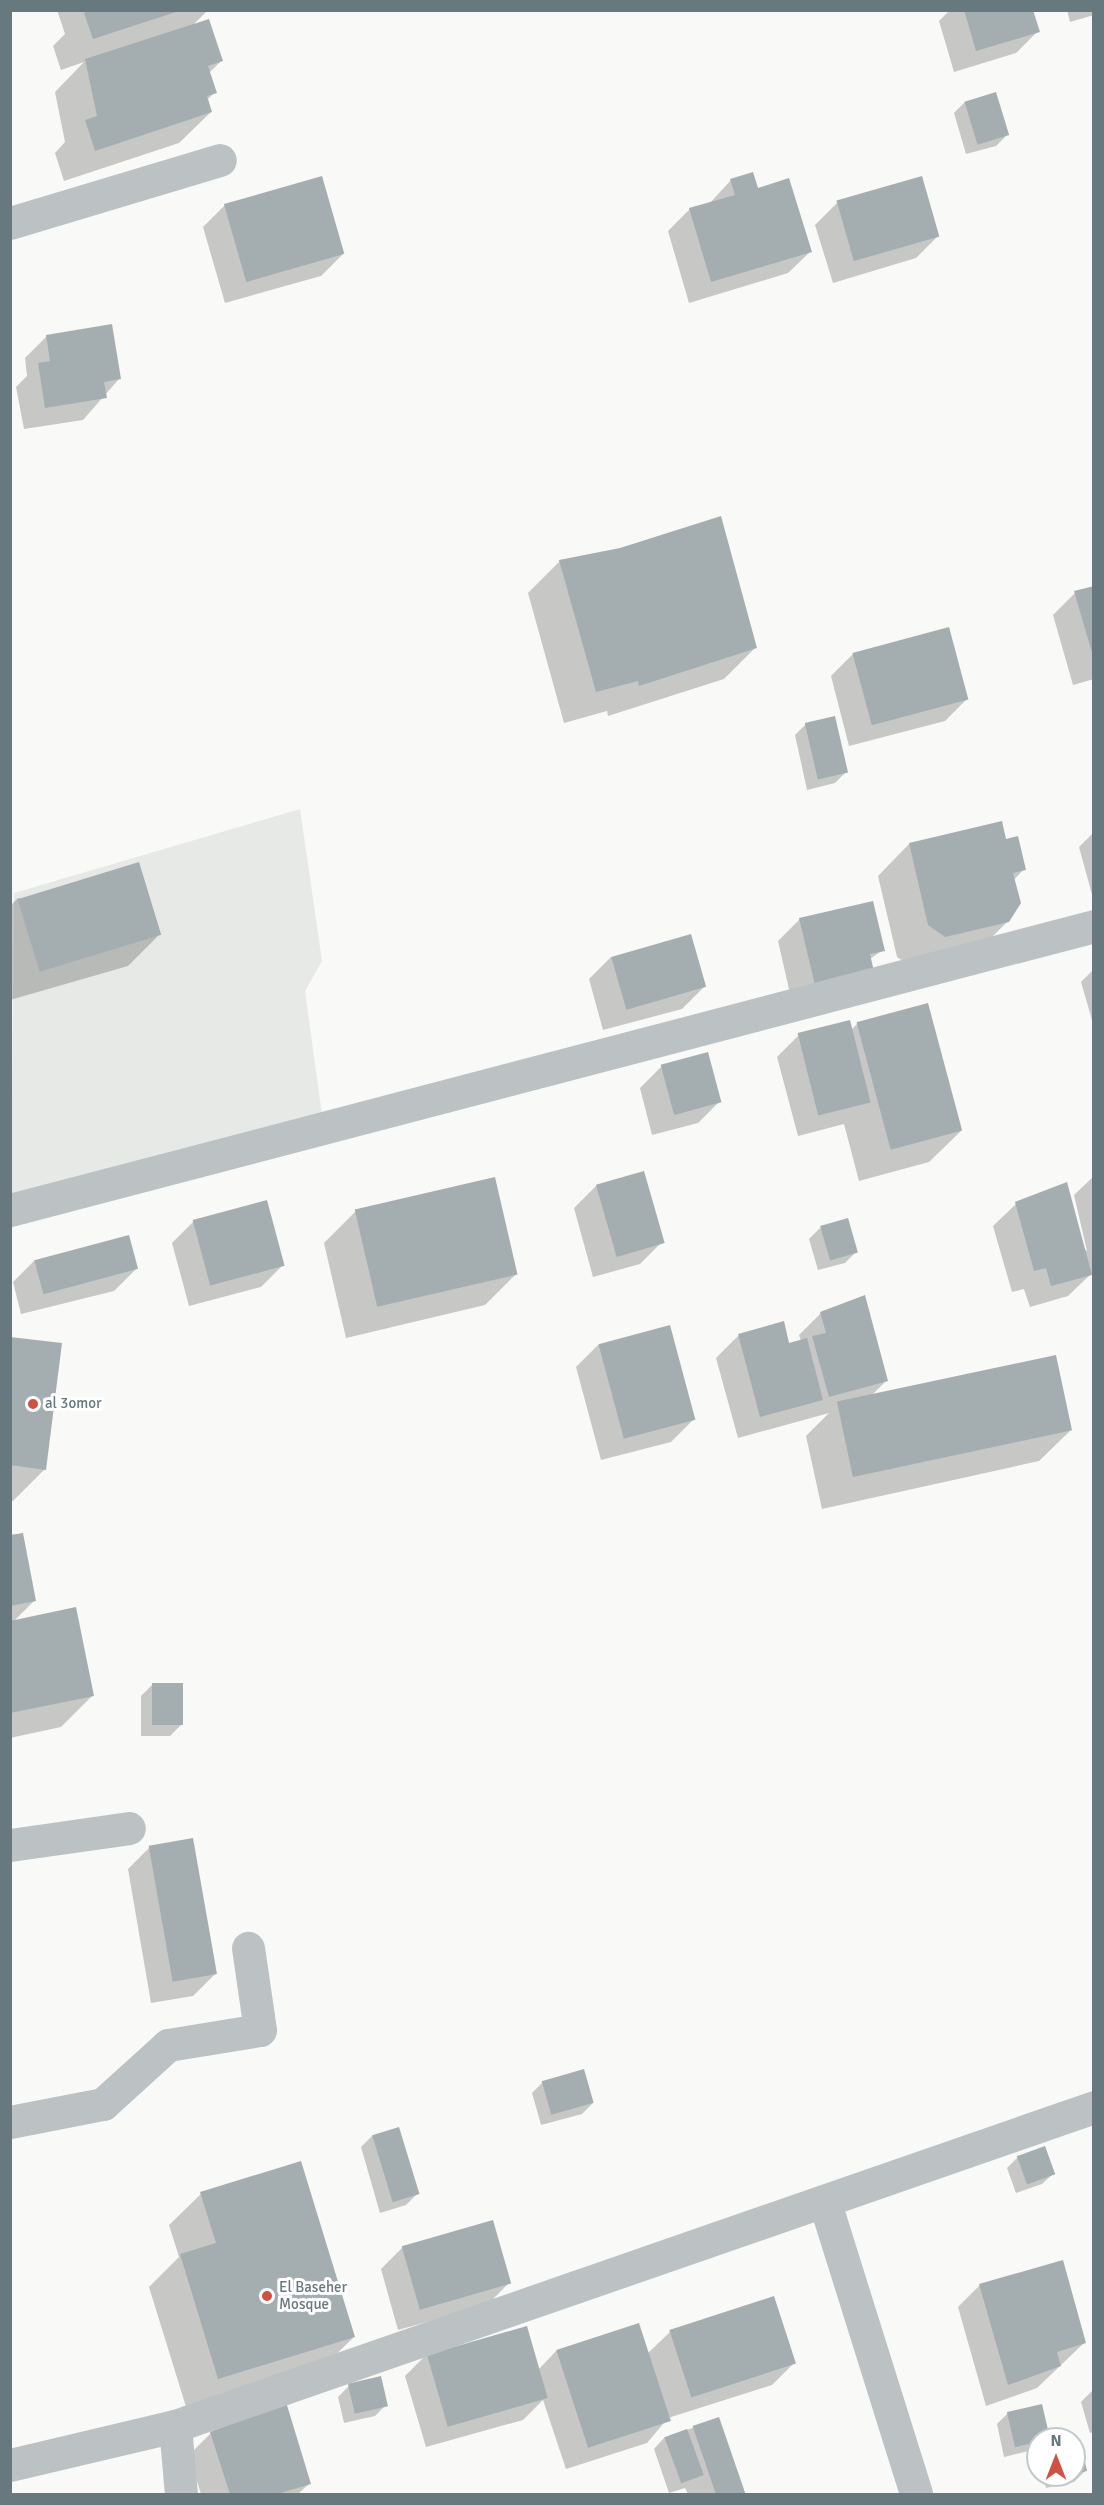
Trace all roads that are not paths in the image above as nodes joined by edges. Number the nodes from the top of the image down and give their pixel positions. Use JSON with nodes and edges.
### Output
{"nodes":[{"id":1,"x":220,"y":160,"type":"dead end"},
{"id":2,"x":10,"y":223,"type":"edge"},
{"id":3,"x":1094,"y":926,"type":"edge"},
{"id":4,"x":10,"y":1210,"type":"edge"},
{"id":5,"x":129,"y":1828,"type":"dead end"},
{"id":6,"x":10,"y":1845,"type":"edge"},
{"id":7,"x":248,"y":1948,"type":"dead end"},
{"id":8,"x":1094,"y":2107,"type":"edge"},
{"id":9,"x":10,"y":2122,"type":"edge"},
{"id":10,"x":825,"y":2203,"type":"junction"},
{"id":11,"x":175,"y":2426,"type":"junction"},
{"id":12,"x":10,"y":2466,"type":"edge"},
{"id":13,"x":182,"y":2494,"type":"edge"},
{"id":14,"x":916,"y":2494,"type":"edge"}],
"edges":[{"from":1,"to":2,"type":"lane"},
{"from":3,"to":4,"type":"lane"},
{"from":5,"to":6,"type":"lane"},
{"from":7,"to":9,"type":"lane"},
{"from":8,"to":10,"type":"lane"},
{"from":10,"to":11,"type":"lane"},
{"from":10,"to":14,"type":"lane"},
{"from":11,"to":12,"type":"lane"},
{"from":11,"to":13,"type":"lane"}]}
